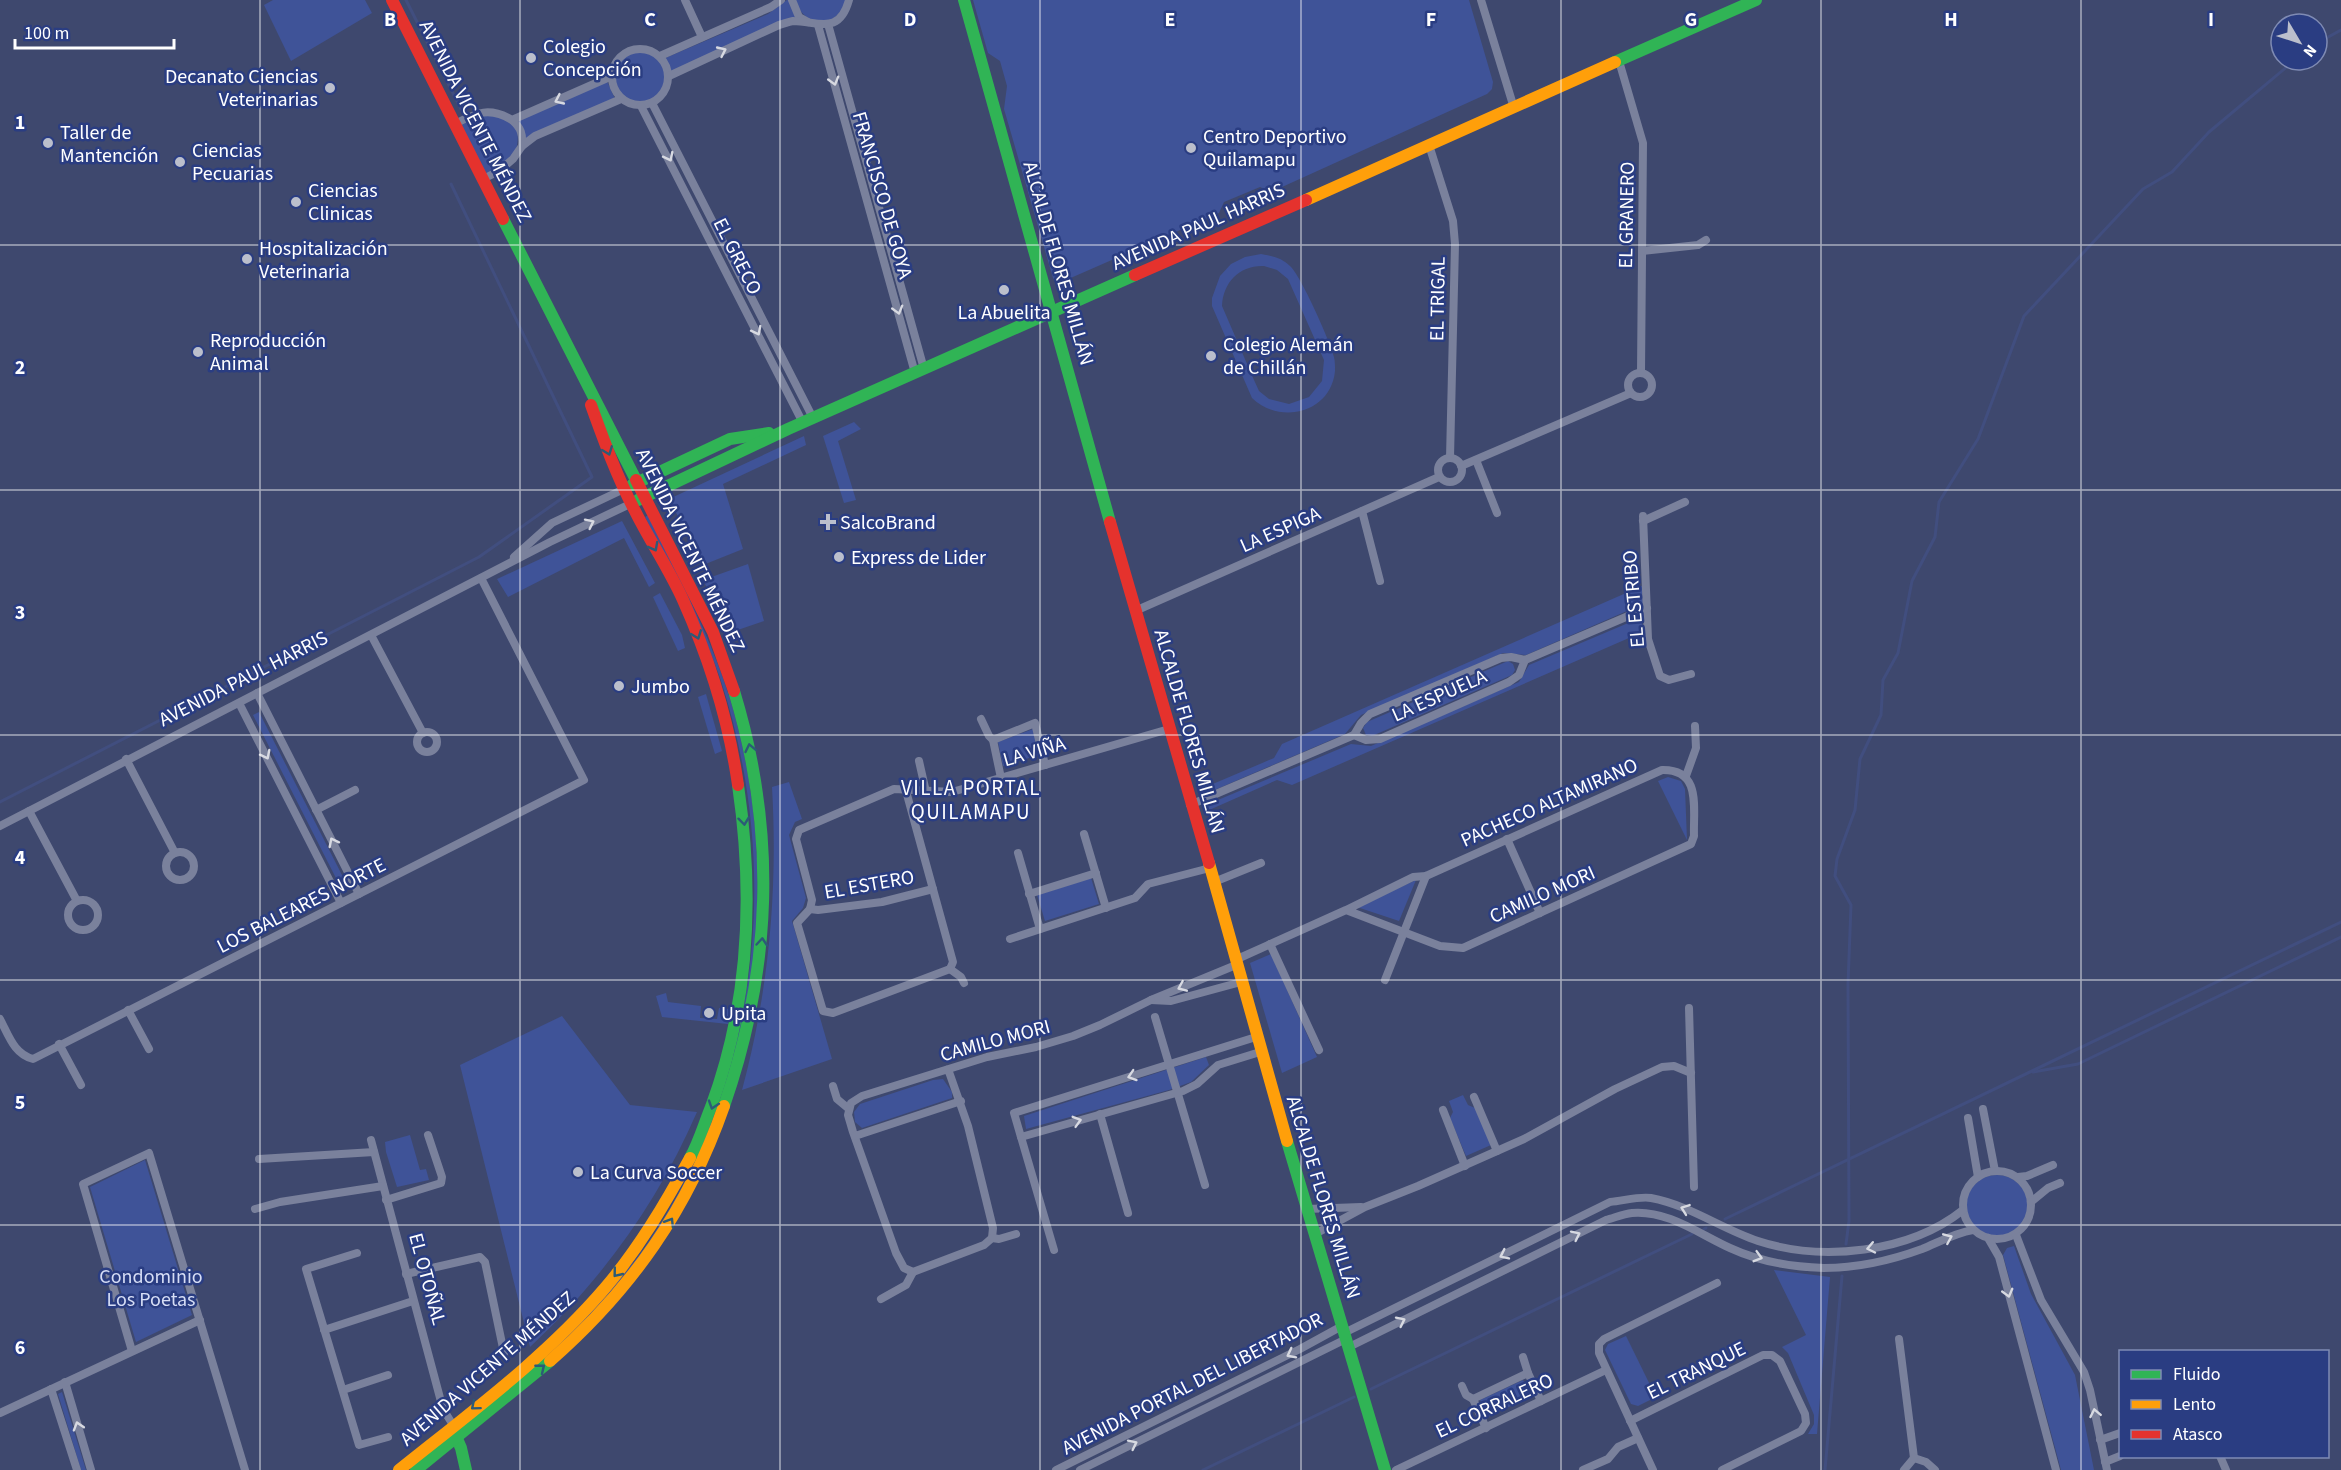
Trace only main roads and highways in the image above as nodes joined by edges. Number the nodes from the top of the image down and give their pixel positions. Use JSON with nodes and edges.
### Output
{"nodes":[{"id":1,"x":392,"y":0,"type":"edge"},
{"id":2,"x":964,"y":0,"type":"edge"},
{"id":3,"x":1756,"y":0,"type":"edge"},
{"id":4,"x":1053,"y":312,"type":"junction"},
{"id":5,"x":573,"y":356,"type":"junction"},
{"id":6,"x":788,"y":429,"type":"junction"},
{"id":7,"x":638,"y":483,"type":"junction"},
{"id":8,"x":624,"y":489,"type":"junction"},
{"id":9,"x":645,"y":497,"type":"junction"},
{"id":10,"x":630,"y":504,"type":"junction"},
{"id":11,"x":457,"y":1431,"type":"junction"},
{"id":12,"x":399,"y":1470,"type":"edge"},
{"id":13,"x":416,"y":1470,"type":"edge"},
{"id":14,"x":466,"y":1470,"type":"edge"},
{"id":15,"x":1385,"y":1470,"type":"edge"}],
"edges":[{"from":1,"to":5,"type":"main road","name":"AVENIDA VICENTE MÉNDEZ"},
{"from":2,"to":4,"type":"main road","name":"ALCALDE FLORES MILLÁN"},
{"from":3,"to":4,"type":"main road","name":"AVENIDA PAUL HARRIS"},
{"from":4,"to":6,"type":"main road","name":"AVENIDA PAUL HARRIS"},
{"from":4,"to":15,"type":"main road","name":"ALCALDE FLORES MILLÁN"},
{"from":5,"to":7,"type":"main road","name":"AVENIDA VICENTE MÉNDEZ"},
{"from":5,"to":8,"type":"main road","name":"AVENIDA VICENTE MÉNDEZ","one_way":true},
{"from":6,"to":7,"type":"main road","name":"AVENIDA PAUL HARRIS"},
{"from":6,"to":9,"type":"main road","name":"AVENIDA PAUL HARRIS"},
{"from":7,"to":8,"type":"main road","name":"AVENIDA PAUL HARRIS"},
{"from":7,"to":9,"type":"main road","name":"AVENIDA VICENTE MÉNDEZ"},
{"from":8,"to":10,"type":"main road","name":"AVENIDA VICENTE MÉNDEZ"},
{"from":9,"to":10,"type":"main road","name":"AVENIDA PAUL HARRIS"},
{"from":11,"to":9,"type":"main road","name":"AVENIDA VICENTE MÉNDEZ","one_way":true},
{"from":10,"to":11,"type":"main road","name":"AVENIDA VICENTE MÉNDEZ","one_way":true},
{"from":11,"to":12,"type":"main road","name":"AVENIDA VICENTE MÉNDEZ"},
{"from":11,"to":13,"type":"main road","name":"AVENIDA VICENTE MÉNDEZ"},
{"from":11,"to":14,"type":"main road"}]}
